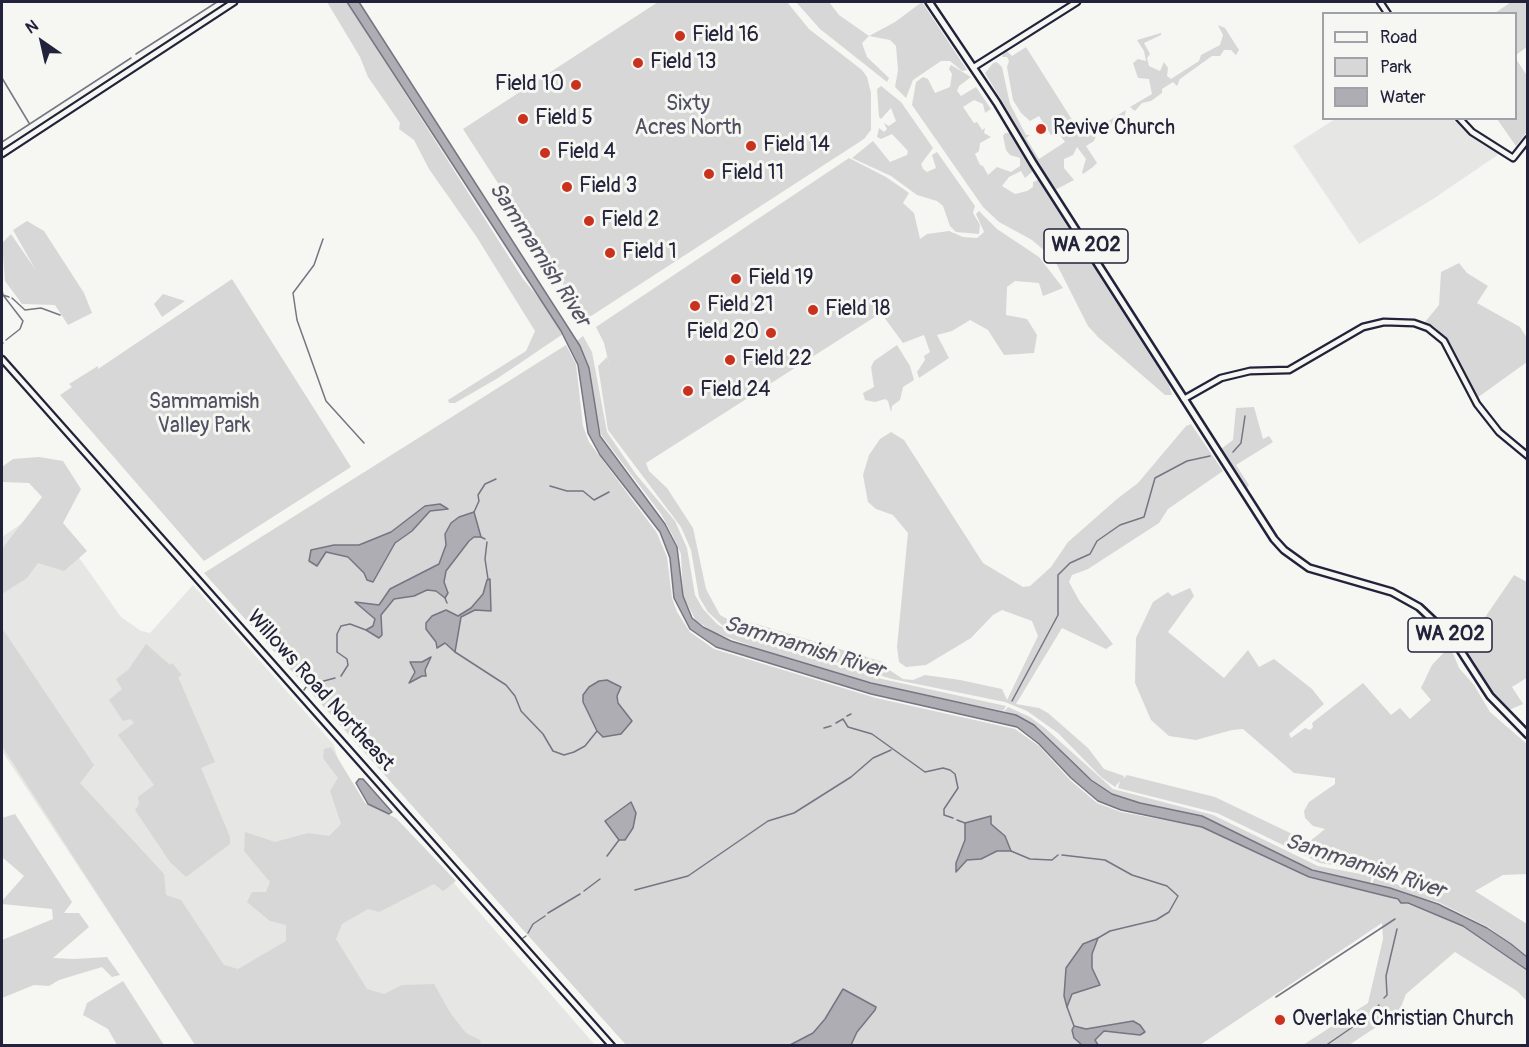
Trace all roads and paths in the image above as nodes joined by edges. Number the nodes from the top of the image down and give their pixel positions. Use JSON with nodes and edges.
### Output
{"nodes":[{"id":1,"x":234,"y":2,"type":"edge"},
{"id":2,"x":929,"y":2,"type":"edge"},
{"id":3,"x":1077,"y":2,"type":"edge"},
{"id":4,"x":974,"y":67,"type":"junction"},
{"id":5,"x":1461,"y":120,"type":"edge"},
{"id":6,"x":1527,"y":139,"type":"edge"},
{"id":7,"x":2,"y":154,"type":"edge"},
{"id":8,"x":2,"y":359,"type":"edge"},
{"id":9,"x":1184,"y":399,"type":"junction"},
{"id":10,"x":1527,"y":456,"type":"edge"},
{"id":11,"x":1527,"y":735,"type":"edge"},
{"id":12,"x":612,"y":1046,"type":"edge"}],
"edges":[{"from":1,"to":7,"type":"main road"},
{"from":2,"to":4,"type":"main road","number":"WA 202"},
{"from":3,"to":4,"type":"main road"},
{"from":4,"to":9,"type":"main road","number":"WA 202"},
{"from":5,"to":6,"type":"main road"},
{"from":8,"to":12,"type":"main road","name":"Willows Road Northeast"},
{"from":9,"to":10,"type":"main road"},
{"from":9,"to":11,"type":"main road","number":"WA 202"}]}
